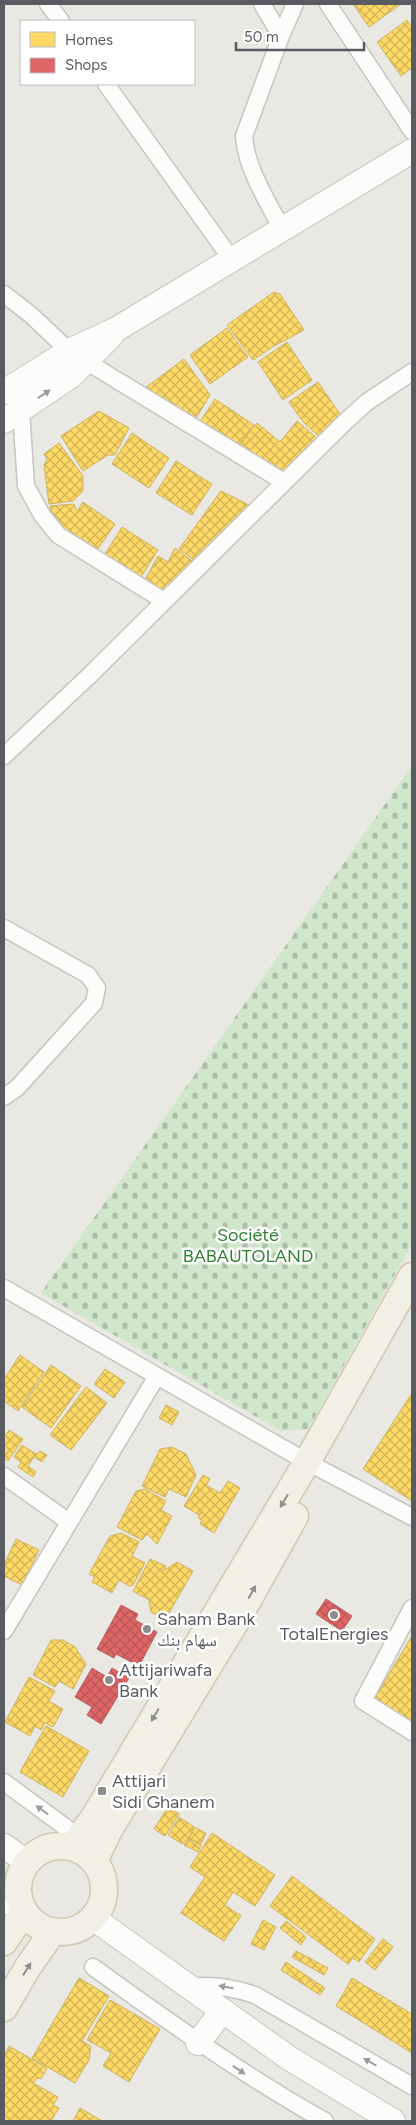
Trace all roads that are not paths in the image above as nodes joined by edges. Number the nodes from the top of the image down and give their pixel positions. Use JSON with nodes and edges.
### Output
{"nodes":[{"id":1,"x":48,"y":4,"type":"edge"},
{"id":2,"x":262,"y":4,"type":"edge"},
{"id":3,"x":295,"y":4,"type":"edge"},
{"id":4,"x":328,"y":4,"type":"edge"},
{"id":5,"x":60,"y":20,"type":"edge"},
{"id":6,"x":281,"y":36,"type":"junction"},
{"id":7,"x":107,"y":85,"type":"edge"},
{"id":8,"x":412,"y":131,"type":"edge"},
{"id":9,"x":412,"y":150,"type":"edge"},
{"id":10,"x":282,"y":230,"type":"junction"},
{"id":11,"x":232,"y":260,"type":"junction"},
{"id":12,"x":4,"y":294,"type":"edge"},
{"id":13,"x":78,"y":356,"type":"junction"},
{"id":14,"x":412,"y":372,"type":"edge"},
{"id":15,"x":4,"y":392,"type":"edge"},
{"id":16,"x":12,"y":415,"type":"edge"},
{"id":17,"x":284,"y":482,"type":"junction"},
{"id":18,"x":164,"y":601,"type":"junction"},
{"id":19,"x":4,"y":756,"type":"edge"},
{"id":20,"x":4,"y":928,"type":"edge"},
{"id":21,"x":4,"y":1097,"type":"edge"},
{"id":22,"x":412,"y":1276,"type":"edge"},
{"id":23,"x":4,"y":1288,"type":"edge"},
{"id":24,"x":412,"y":1306,"type":"edge"},
{"id":25,"x":157,"y":1376,"type":"junction"},
{"id":26,"x":314,"y":1466,"type":"junction"},
{"id":27,"x":4,"y":1476,"type":"edge"},
{"id":28,"x":412,"y":1518,"type":"edge"},
{"id":29,"x":69,"y":1522,"type":"junction"},
{"id":30,"x":412,"y":1608,"type":"edge"},
{"id":31,"x":4,"y":1631,"type":"edge"},
{"id":32,"x":412,"y":1732,"type":"edge"},
{"id":33,"x":4,"y":1782,"type":"edge"},
{"id":34,"x":76,"y":1842,"type":"junction"},
{"id":35,"x":4,"y":1846,"type":"edge"},
{"id":36,"x":94,"y":1860,"type":"junction"},
{"id":37,"x":27,"y":1862,"type":"junction"},
{"id":38,"x":17,"y":1909,"type":"edge"},
{"id":39,"x":93,"y":1918,"type":"junction"},
{"id":40,"x":52,"y":1932,"type":"junction"},
{"id":41,"x":4,"y":1942,"type":"edge"},
{"id":42,"x":93,"y":1967,"type":"dead end"},
{"id":43,"x":188,"y":1987,"type":"junction"},
{"id":44,"x":4,"y":2008,"type":"edge"},
{"id":45,"x":222,"y":2011,"type":"junction"},
{"id":46,"x":198,"y":2043,"type":"junction"},
{"id":47,"x":412,"y":2086,"type":"edge"},
{"id":48,"x":325,"y":2121,"type":"edge"},
{"id":49,"x":393,"y":2121,"type":"edge"}],
"edges":[{"from":1,"to":5,"type":"street"},
{"from":2,"to":6,"type":"street"},
{"from":3,"to":6,"type":"street"},
{"from":4,"to":8,"type":"street"},
{"from":6,"to":10,"type":"street"},
{"from":7,"to":11,"type":"street"},
{"from":9,"to":10,"type":"street"},
{"from":10,"to":11,"type":"street"},
{"from":11,"to":13,"type":"street"},
{"from":12,"to":13,"type":"street"},
{"from":13,"to":15,"type":"street"},
{"from":16,"to":13,"type":"street","one_way":true},
{"from":13,"to":17,"type":"street"},
{"from":14,"to":17,"type":"street"},
{"from":16,"to":18,"type":"street"},
{"from":17,"to":18,"type":"street"},
{"from":18,"to":19,"type":"street"},
{"from":20,"to":21,"type":"street"},
{"from":22,"to":26,"type":"main road"},
{"from":23,"to":25,"type":"street"},
{"from":24,"to":26,"type":"main road"},
{"from":25,"to":26,"type":"street"},
{"from":25,"to":29,"type":"street"},
{"from":26,"to":28,"type":"street"},
{"from":26,"to":34,"type":"main road","one_way":true},
{"from":36,"to":26,"type":"main road","one_way":true},
{"from":27,"to":29,"type":"street"},
{"from":29,"to":31,"type":"street"},
{"from":30,"to":32,"type":"street"},
{"from":34,"to":33,"type":"street","one_way":true},
{"from":34,"to":36,"type":"main road"},
{"from":34,"to":37,"type":"main road"},
{"from":35,"to":37,"type":"street"},
{"from":36,"to":39,"type":"main road"},
{"from":37,"to":38,"type":"main road"},
{"from":38,"to":40,"type":"main road"},
{"from":38,"to":41,"type":"main road"},
{"from":39,"to":40,"type":"main road"},
{"from":39,"to":43,"type":"street"},
{"from":44,"to":40,"type":"main road","one_way":true},
{"from":42,"to":46,"type":"street"},
{"from":43,"to":45,"type":"street"},
{"from":47,"to":43,"type":"street","one_way":true},
{"from":45,"to":46,"type":"street"},
{"from":45,"to":49,"type":"street"},
{"from":46,"to":48,"type":"street","one_way":true}]}
